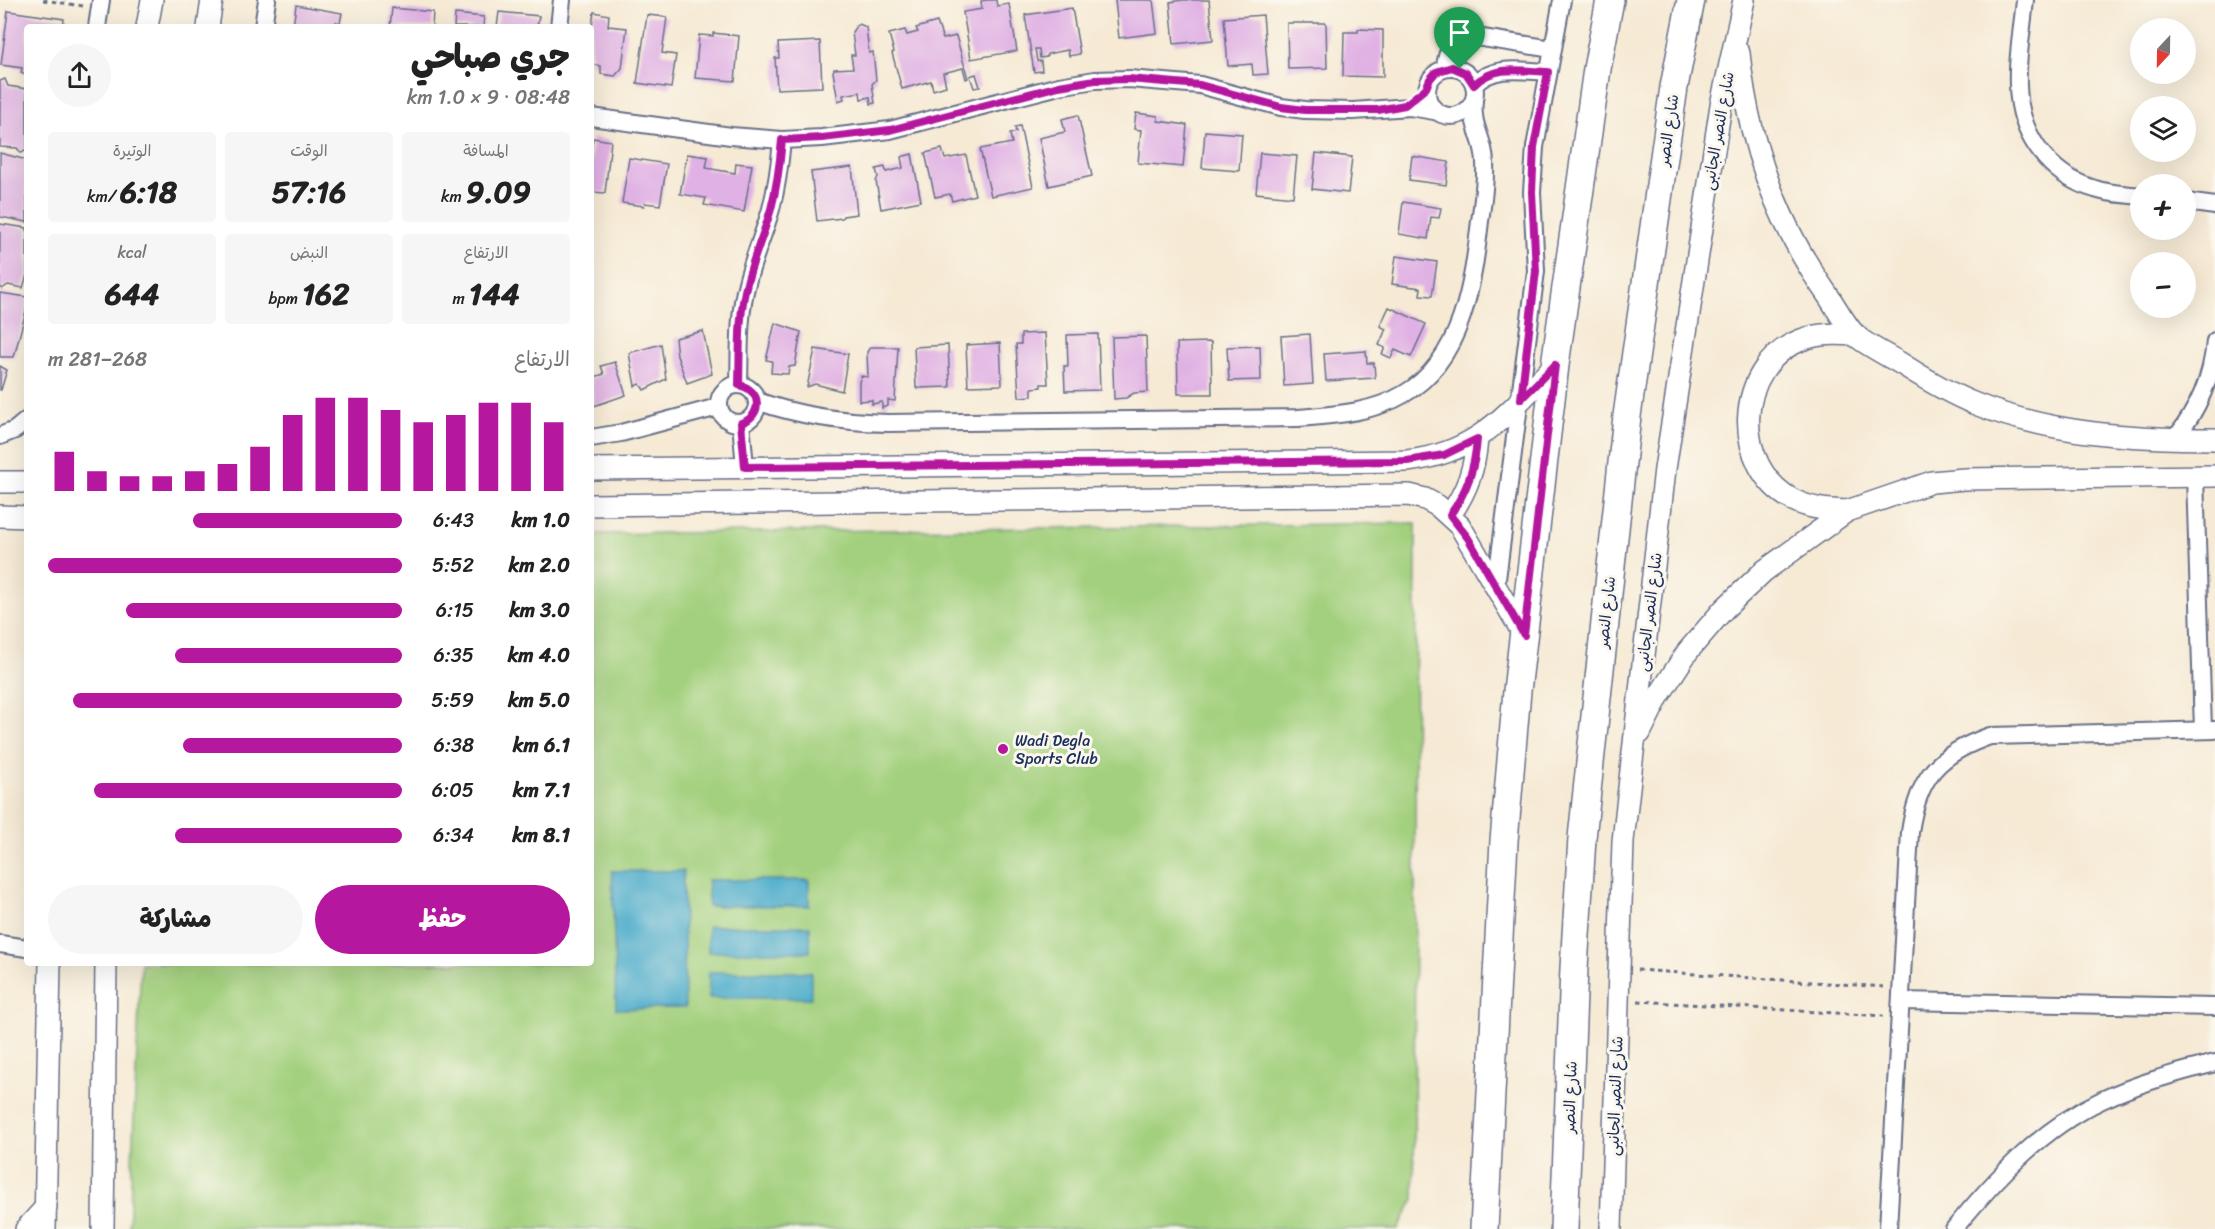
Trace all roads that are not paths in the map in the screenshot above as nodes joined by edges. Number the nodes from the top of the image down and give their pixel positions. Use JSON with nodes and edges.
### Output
{"nodes":[{"id":1,"x":152,"y":0,"type":"edge"},
{"id":2,"x":212,"y":0,"type":"edge"},
{"id":3,"x":267,"y":0,"type":"edge"},
{"id":4,"x":562,"y":0,"type":"edge"},
{"id":5,"x":1562,"y":0,"type":"edge"},
{"id":6,"x":1610,"y":0,"type":"edge"},
{"id":7,"x":1691,"y":0,"type":"edge"},
{"id":8,"x":1744,"y":0,"type":"edge"},
{"id":9,"x":2025,"y":0,"type":"edge"},
{"id":10,"x":100,"y":4,"type":"edge"},
{"id":11,"x":97,"y":24,"type":"edge"},
{"id":12,"x":148,"y":24,"type":"edge"},
{"id":13,"x":208,"y":24,"type":"edge"},
{"id":14,"x":263,"y":24,"type":"edge"},
{"id":15,"x":559,"y":24,"type":"edge"},
{"id":16,"x":1737,"y":34,"type":"junction"},
{"id":17,"x":1552,"y":49,"type":"junction"},
{"id":18,"x":1445,"y":68,"type":"junction"},
{"id":19,"x":1548,"y":72,"type":"junction"},
{"id":20,"x":1426,"y":88,"type":"junction"},
{"id":21,"x":1474,"y":92,"type":"junction"},
{"id":22,"x":1400,"y":107,"type":"junction"},
{"id":23,"x":1434,"y":111,"type":"junction"},
{"id":24,"x":1457,"y":116,"type":"junction"},
{"id":25,"x":594,"y":117,"type":"edge"},
{"id":26,"x":1477,"y":132,"type":"junction"},
{"id":27,"x":782,"y":140,"type":"junction"},
{"id":28,"x":2130,"y":195,"type":"edge"},
{"id":29,"x":2196,"y":203,"type":"edge"},
{"id":30,"x":2215,"y":206,"type":"edge"},
{"id":31,"x":1856,"y":335,"type":"junction"},
{"id":32,"x":2215,"y":341,"type":"edge"},
{"id":33,"x":1555,"y":365,"type":"junction"},
{"id":34,"x":739,"y":385,"type":"junction"},
{"id":35,"x":1521,"y":399,"type":"junction"},
{"id":36,"x":757,"y":401,"type":"junction"},
{"id":37,"x":718,"y":407,"type":"junction"},
{"id":38,"x":24,"y":422,"type":"edge"},
{"id":39,"x":741,"y":423,"type":"junction"},
{"id":40,"x":0,"y":436,"type":"edge"},
{"id":41,"x":594,"y":438,"type":"edge"},
{"id":42,"x":1477,"y":439,"type":"junction"},
{"id":43,"x":2175,"y":439,"type":"junction"},
{"id":44,"x":2215,"y":439,"type":"edge"},
{"id":45,"x":745,"y":467,"type":"junction"},
{"id":46,"x":594,"y":469,"type":"edge"},
{"id":47,"x":2205,"y":476,"type":"edge"},
{"id":48,"x":0,"y":482,"type":"edge"},
{"id":49,"x":24,"y":482,"type":"edge"},
{"id":50,"x":594,"y":505,"type":"edge"},
{"id":51,"x":1847,"y":511,"type":"junction"},
{"id":52,"x":1450,"y":515,"type":"junction"},
{"id":53,"x":0,"y":516,"type":"edge"},
{"id":54,"x":24,"y":517,"type":"edge"},
{"id":55,"x":1496,"y":587,"type":"junction"},
{"id":56,"x":1524,"y":635,"type":"junction"},
{"id":57,"x":2209,"y":730,"type":"edge"},
{"id":58,"x":1634,"y":747,"type":"junction"},
{"id":59,"x":0,"y":944,"type":"edge"},
{"id":60,"x":24,"y":948,"type":"edge"},
{"id":61,"x":50,"y":966,"type":"edge"},
{"id":62,"x":106,"y":966,"type":"edge"},
{"id":63,"x":1901,"y":1002,"type":"junction"},
{"id":64,"x":2215,"y":1007,"type":"edge"},
{"id":65,"x":2215,"y":1063,"type":"edge"},
{"id":66,"x":46,"y":1207,"type":"junction"},
{"id":67,"x":26,"y":1229,"type":"edge"},
{"id":68,"x":45,"y":1229,"type":"edge"},
{"id":69,"x":103,"y":1229,"type":"edge"},
{"id":70,"x":1484,"y":1229,"type":"edge"},
{"id":71,"x":1564,"y":1229,"type":"edge"},
{"id":72,"x":1611,"y":1229,"type":"edge"},
{"id":73,"x":1888,"y":1229,"type":"edge"},
{"id":74,"x":1954,"y":1229,"type":"edge"}],
"edges":[{"from":1,"to":12,"type":"street"},
{"from":2,"to":13,"type":"street"},
{"from":3,"to":14,"type":"street"},
{"from":4,"to":15,"type":"street"},
{"from":5,"to":17,"type":"street"},
{"from":6,"to":33,"type":"main road"},
{"from":7,"to":71,"type":"main road","name":"شارع النصر"},
{"from":8,"to":16,"type":"street","name":"شارع النصر الجانبى"},
{"from":9,"to":28,"type":"street"},
{"from":10,"to":11,"type":"street"},
{"from":16,"to":31,"type":"street"},
{"from":16,"to":58,"type":"street","name":"شارع النصر الجانبى"},
{"from":17,"to":18,"type":"street"},
{"from":17,"to":19,"type":"street"},
{"from":18,"to":20,"type":"street"},
{"from":18,"to":21,"type":"street"},
{"from":19,"to":21,"type":"street"},
{"from":19,"to":35,"type":"street"},
{"from":20,"to":22,"type":"street"},
{"from":20,"to":23,"type":"street"},
{"from":21,"to":24,"type":"street"},
{"from":21,"to":26,"type":"street"},
{"from":22,"to":23,"type":"street"},
{"from":22,"to":27,"type":"street"},
{"from":23,"to":24,"type":"street"},
{"from":24,"to":26,"type":"street"},
{"from":25,"to":27,"type":"street"},
{"from":26,"to":36,"type":"street"},
{"from":27,"to":34,"type":"street"},
{"from":29,"to":30,"type":"street"},
{"from":31,"to":43,"type":"street"},
{"from":31,"to":51,"type":"street"},
{"from":32,"to":43,"type":"street"},
{"from":33,"to":35,"type":"street"},
{"from":33,"to":56,"type":"main road"},
{"from":34,"to":36,"type":"street"},
{"from":34,"to":37,"type":"street"},
{"from":35,"to":42,"type":"street"},
{"from":35,"to":55,"type":"street"},
{"from":36,"to":39,"type":"street"},
{"from":37,"to":39,"type":"street"},
{"from":37,"to":41,"type":"street"},
{"from":38,"to":40,"type":"street"},
{"from":39,"to":45,"type":"street"},
{"from":42,"to":45,"type":"street"},
{"from":42,"to":52,"type":"street"},
{"from":43,"to":44,"type":"street"},
{"from":45,"to":46,"type":"street"},
{"from":47,"to":51,"type":"street"},
{"from":47,"to":57,"type":"street"},
{"from":48,"to":49,"type":"street"},
{"from":50,"to":52,"type":"street"},
{"from":51,"to":58,"type":"street"},
{"from":52,"to":55,"type":"street"},
{"from":53,"to":54,"type":"street"},
{"from":55,"to":56,"type":"street"},
{"from":56,"to":70,"type":"main road"},
{"from":57,"to":63,"type":"street"},
{"from":58,"to":72,"type":"street","name":"شارع النصر الجانبى"},
{"from":59,"to":60,"type":"street"},
{"from":61,"to":66,"type":"street"},
{"from":62,"to":69,"type":"street"},
{"from":63,"to":64,"type":"street"},
{"from":63,"to":73,"type":"street"},
{"from":65,"to":74,"type":"street"},
{"from":66,"to":67,"type":"street"},
{"from":66,"to":68,"type":"street"}]}
